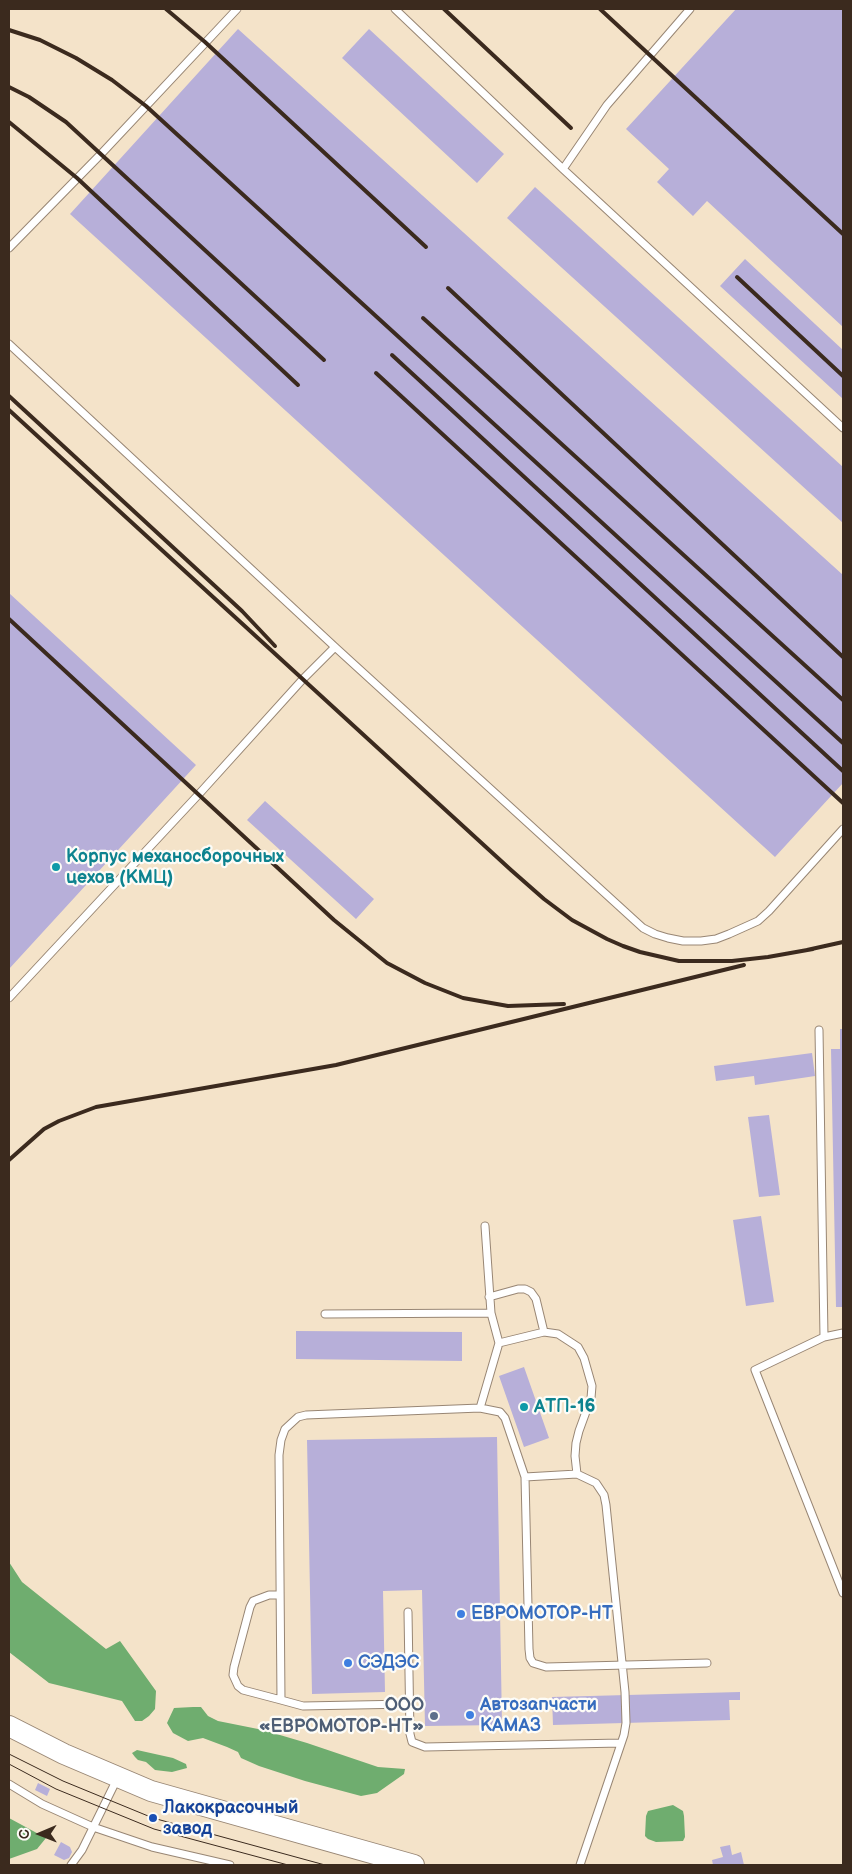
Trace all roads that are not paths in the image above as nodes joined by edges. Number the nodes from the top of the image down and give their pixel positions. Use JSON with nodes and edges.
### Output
{"nodes":[{"id":1,"x":238,"y":9,"type":"edge"},
{"id":2,"x":395,"y":9,"type":"edge"},
{"id":3,"x":690,"y":9,"type":"edge"},
{"id":4,"x":563,"y":169,"type":"junction"},
{"id":5,"x":9,"y":248,"type":"edge"},
{"id":6,"x":9,"y":344,"type":"edge"},
{"id":7,"x":843,"y":428,"type":"edge"},
{"id":8,"x":335,"y":647,"type":"junction"},
{"id":9,"x":843,"y":829,"type":"edge"},
{"id":10,"x":9,"y":998,"type":"edge"},
{"id":11,"x":819,"y":1030,"type":"dead end"},
{"id":12,"x":485,"y":1226,"type":"dead end"},
{"id":13,"x":489,"y":1297,"type":"junction"},
{"id":14,"x":491,"y":1313,"type":"junction"},
{"id":15,"x":325,"y":1314,"type":"dead end"},
{"id":16,"x":544,"y":1332,"type":"junction"},
{"id":17,"x":843,"y":1332,"type":"edge"},
{"id":18,"x":824,"y":1337,"type":"junction"},
{"id":19,"x":499,"y":1343,"type":"junction"},
{"id":20,"x":480,"y":1408,"type":"junction"},
{"id":21,"x":577,"y":1474,"type":"junction"},
{"id":22,"x":525,"y":1476,"type":"junction"},
{"id":23,"x":843,"y":1593,"type":"edge"},
{"id":24,"x":280,"y":1595,"type":"junction"},
{"id":25,"x":408,"y":1612,"type":"dead end"},
{"id":26,"x":707,"y":1663,"type":"dead end"},
{"id":27,"x":622,"y":1666,"type":"junction"},
{"id":28,"x":281,"y":1700,"type":"junction"},
{"id":29,"x":409,"y":1704,"type":"junction"},
{"id":30,"x":9,"y":1726,"type":"edge"},
{"id":31,"x":621,"y":1743,"type":"junction"},
{"id":32,"x":118,"y":1777,"type":"junction"},
{"id":33,"x":9,"y":1784,"type":"edge"},
{"id":34,"x":93,"y":1827,"type":"junction"},
{"id":35,"x":71,"y":1865,"type":"edge"},
{"id":36,"x":230,"y":1865,"type":"edge"},
{"id":37,"x":414,"y":1865,"type":"edge"},
{"id":38,"x":580,"y":1865,"type":"edge"}],
"edges":[{"from":1,"to":5,"type":"lane"},
{"from":2,"to":4,"type":"lane"},
{"from":3,"to":4,"type":"lane"},
{"from":4,"to":7,"type":"lane"},
{"from":6,"to":8,"type":"lane"},
{"from":8,"to":9,"type":"lane"},
{"from":8,"to":10,"type":"lane"},
{"from":11,"to":18,"type":"lane"},
{"from":12,"to":13,"type":"lane"},
{"from":13,"to":14,"type":"lane"},
{"from":13,"to":16,"type":"lane"},
{"from":14,"to":15,"type":"lane"},
{"from":14,"to":19,"type":"lane"},
{"from":16,"to":19,"type":"lane"},
{"from":16,"to":21,"type":"lane"},
{"from":17,"to":18,"type":"lane"},
{"from":18,"to":23,"type":"lane"},
{"from":19,"to":20,"type":"lane"},
{"from":20,"to":22,"type":"lane"},
{"from":20,"to":24,"type":"lane"},
{"from":21,"to":22,"type":"lane"},
{"from":21,"to":27,"type":"lane"},
{"from":22,"to":27,"type":"lane"},
{"from":24,"to":28,"type":"lane"},
{"from":24,"to":28,"type":"lane"},
{"from":25,"to":29,"type":"lane"},
{"from":26,"to":27,"type":"lane"},
{"from":27,"to":31,"type":"lane"},
{"from":28,"to":29,"type":"lane"},
{"from":29,"to":31,"type":"lane"},
{"from":30,"to":32,"type":"main road"},
{"from":31,"to":38,"type":"lane"},
{"from":32,"to":34,"type":"lane"},
{"from":32,"to":37,"type":"main road"},
{"from":33,"to":34,"type":"lane"},
{"from":34,"to":35,"type":"lane"},
{"from":34,"to":36,"type":"lane"}]}
